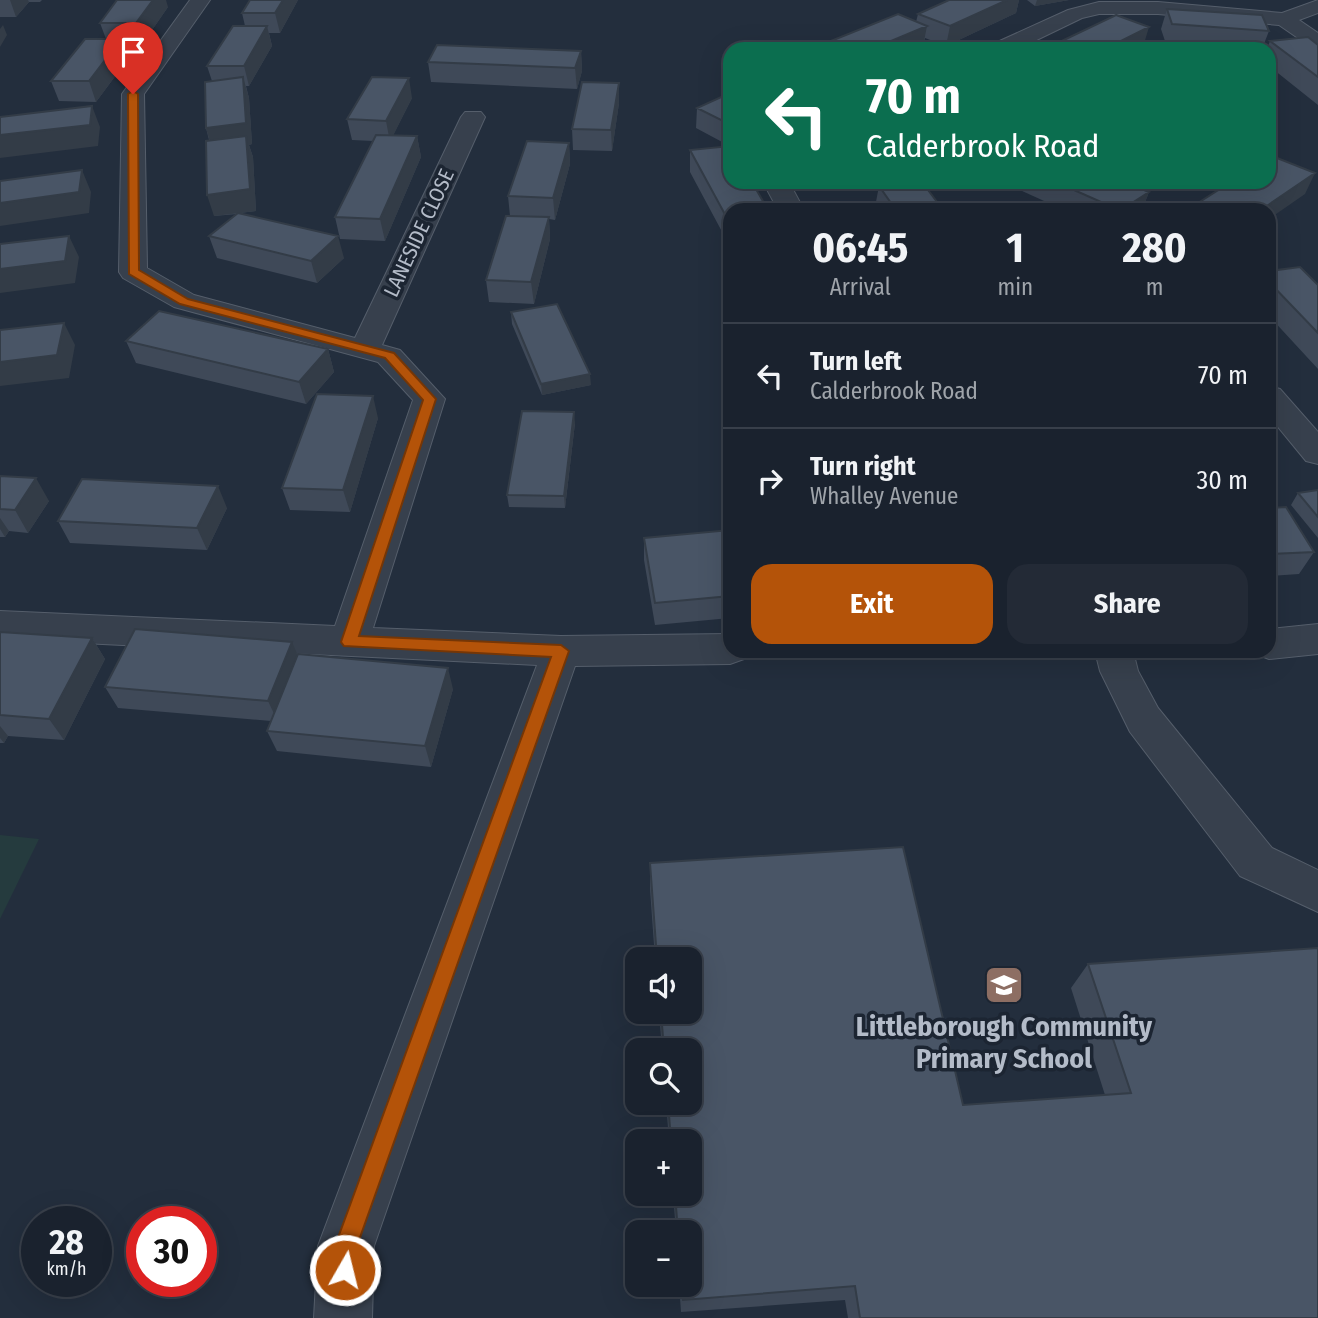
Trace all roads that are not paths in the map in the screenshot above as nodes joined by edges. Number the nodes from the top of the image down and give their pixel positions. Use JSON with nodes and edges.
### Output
{"nodes":[{"id":1,"x":200,"y":0,"type":"edge"},
{"id":2,"x":1318,"y":6,"type":"edge"},
{"id":3,"x":1284,"y":19,"type":"junction"},
{"id":4,"x":1015,"y":42,"type":"edge"},
{"id":5,"x":1318,"y":43,"type":"edge"},
{"id":6,"x":473,"y":117,"type":"dead end"},
{"id":7,"x":365,"y":349,"type":"junction"},
{"id":8,"x":1276,"y":404,"type":"edge"},
{"id":9,"x":1318,"y":453,"type":"edge"},
{"id":10,"x":0,"y":625,"type":"edge"},
{"id":11,"x":1318,"y":639,"type":"edge"},
{"id":12,"x":349,"y":642,"type":"junction"},
{"id":13,"x":1276,"y":643,"type":"edge"},
{"id":14,"x":723,"y":649,"type":"edge"},
{"id":15,"x":561,"y":651,"type":"junction"},
{"id":16,"x":1116,"y":658,"type":"edge"},
{"id":17,"x":1318,"y":892,"type":"edge"},
{"id":18,"x":343,"y":1318,"type":"edge"}],
"edges":[{"from":1,"to":7,"type":"street"},
{"from":2,"to":3,"type":"street"},
{"from":3,"to":4,"type":"street"},
{"from":3,"to":5,"type":"street"},
{"from":6,"to":7,"type":"street","name":"LANESIDE CLOSE"},
{"from":7,"to":12,"type":"street"},
{"from":8,"to":9,"type":"street"},
{"from":10,"to":12,"type":"street"},
{"from":11,"to":13,"type":"street"},
{"from":12,"to":15,"type":"street"},
{"from":14,"to":15,"type":"street"},
{"from":15,"to":18,"type":"street"},
{"from":16,"to":17,"type":"street"}]}
